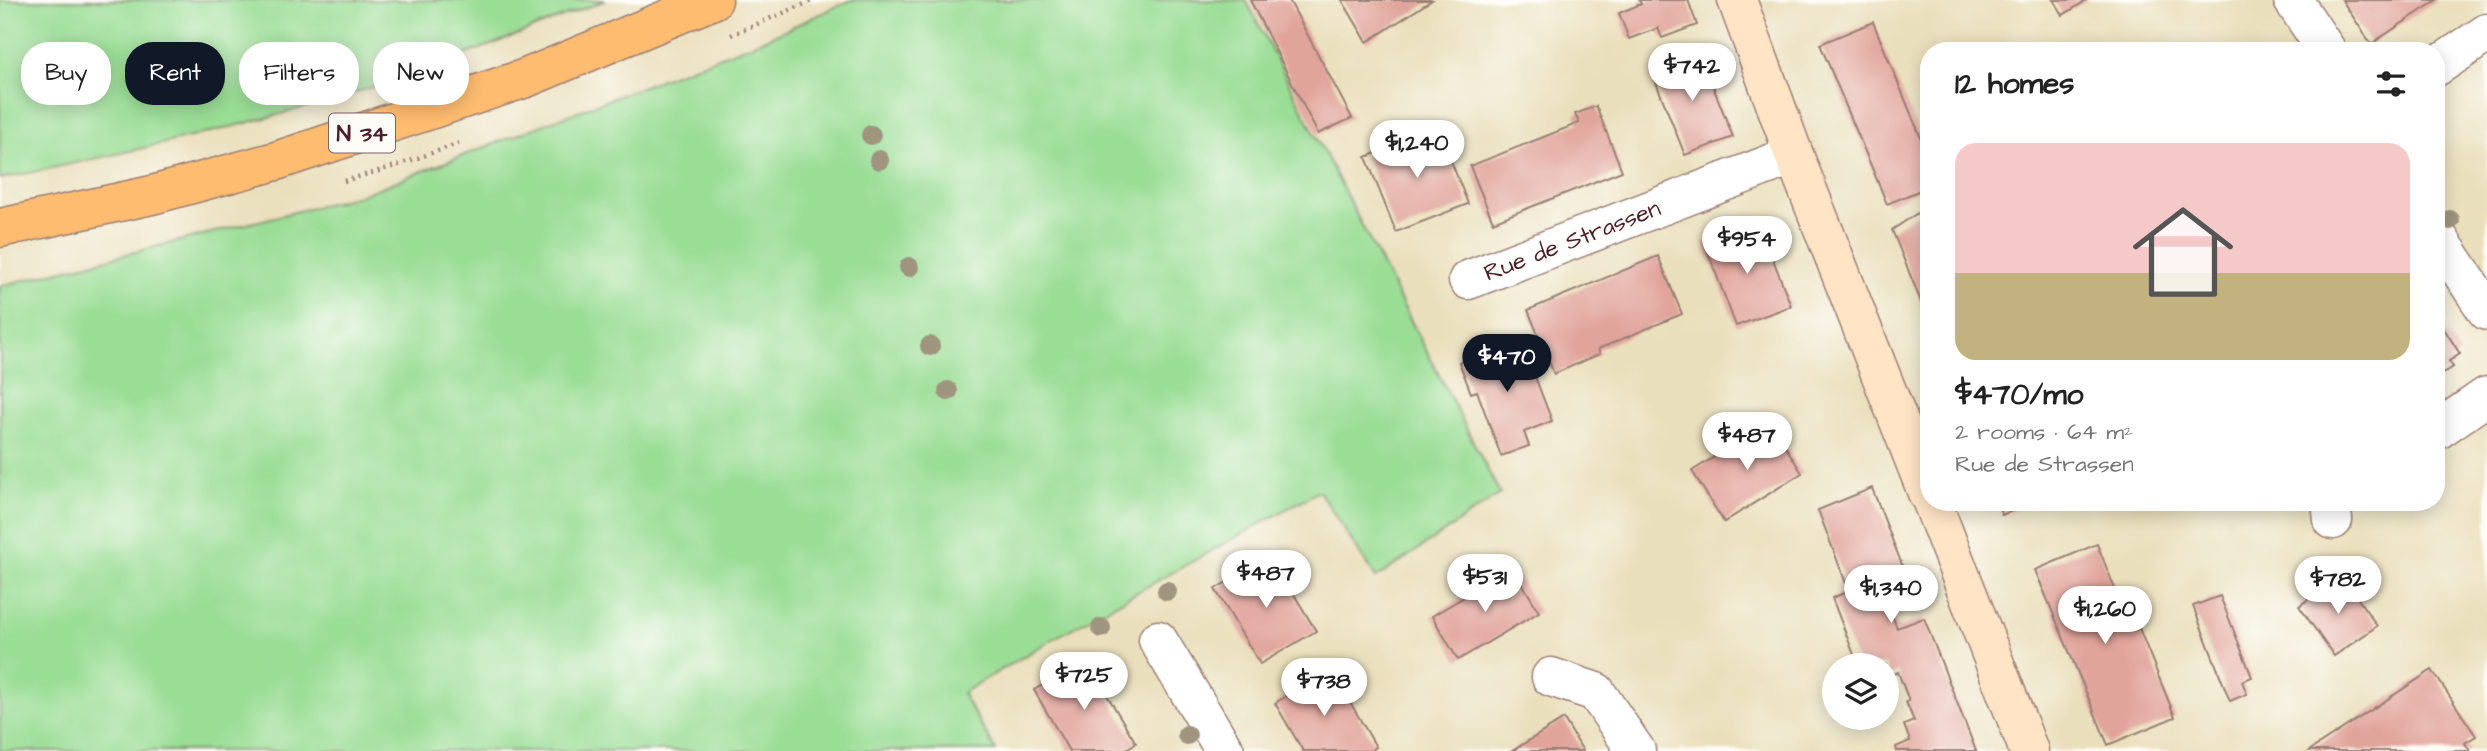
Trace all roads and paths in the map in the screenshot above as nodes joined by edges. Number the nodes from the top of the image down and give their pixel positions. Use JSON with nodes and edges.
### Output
{"nodes":[{"id":1,"x":713,"y":0,"type":"edge"},
{"id":2,"x":2293,"y":0,"type":"edge"},
{"id":3,"x":1740,"y":1,"type":"edge"},
{"id":4,"x":2487,"y":33,"type":"edge"},
{"id":5,"x":2321,"y":42,"type":"edge"},
{"id":6,"x":2445,"y":61,"type":"edge"},
{"id":7,"x":1794,"y":155,"type":"junction"},
{"id":8,"x":0,"y":228,"type":"edge"},
{"id":9,"x":2445,"y":248,"type":"edge"},
{"id":10,"x":1468,"y":280,"type":"dead end"},
{"id":11,"x":2487,"y":311,"type":"edge"},
{"id":12,"x":2487,"y":396,"type":"edge"},
{"id":13,"x":2445,"y":424,"type":"edge"},
{"id":14,"x":1920,"y":475,"type":"edge"},
{"id":15,"x":1935,"y":511,"type":"edge"},
{"id":16,"x":1158,"y":640,"type":"dead end"},
{"id":17,"x":1551,"y":677,"type":"dead end"},
{"id":18,"x":1225,"y":751,"type":"edge"},
{"id":19,"x":1636,"y":751,"type":"edge"},
{"id":20,"x":2029,"y":751,"type":"edge"}],
"edges":[{"from":1,"to":8,"type":"main road","number":"N 34"},
{"from":2,"to":5,"type":"street"},
{"from":3,"to":7,"type":"main road"},
{"from":4,"to":6,"type":"street"},
{"from":7,"to":10,"type":"street","name":"Rue de Strassen"},
{"from":7,"to":14,"type":"main road"},
{"from":9,"to":11,"type":"street"},
{"from":12,"to":13,"type":"street"},
{"from":15,"to":20,"type":"main road"},
{"from":16,"to":18,"type":"street"},
{"from":17,"to":19,"type":"street"}]}
